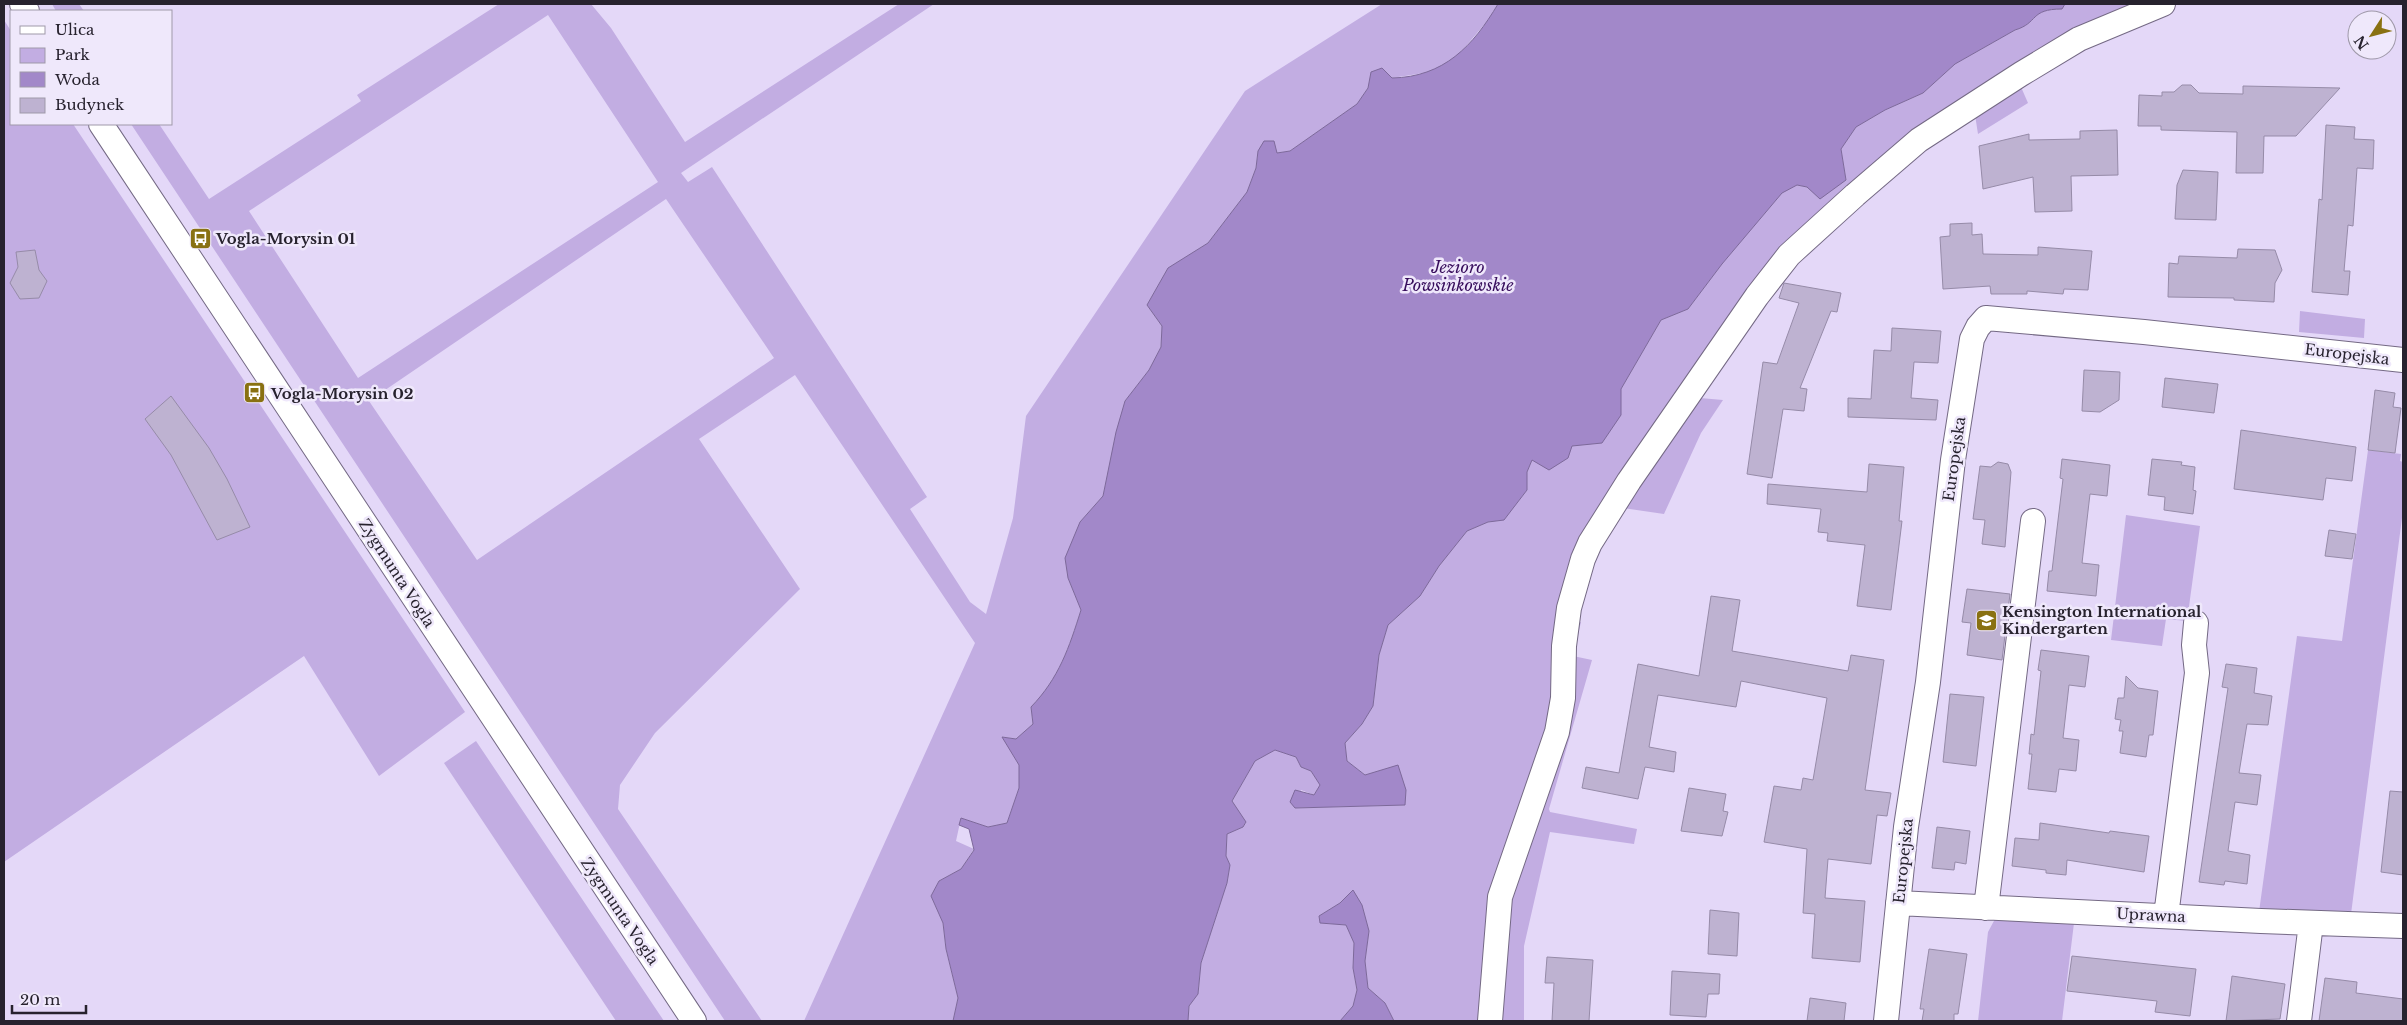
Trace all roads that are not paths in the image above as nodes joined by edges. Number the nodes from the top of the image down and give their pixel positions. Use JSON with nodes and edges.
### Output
{"nodes":[{"id":1,"x":2164,"y":4,"type":"edge"},
{"id":2,"x":103,"y":125,"type":"edge"},
{"id":3,"x":2403,"y":360,"type":"edge"},
{"id":4,"x":2032,"y":521,"type":"dead end"},
{"id":5,"x":2196,"y":623,"type":"dead end"},
{"id":6,"x":1898,"y":903,"type":"junction"},
{"id":7,"x":1986,"y":908,"type":"junction"},
{"id":8,"x":2166,"y":916,"type":"junction"},
{"id":9,"x":2311,"y":923,"type":"junction"},
{"id":10,"x":2403,"y":926,"type":"edge"},
{"id":11,"x":694,"y":1021,"type":"edge"},
{"id":12,"x":1490,"y":1021,"type":"edge"},
{"id":13,"x":1886,"y":1021,"type":"edge"},
{"id":14,"x":2299,"y":1021,"type":"edge"}],
"edges":[{"from":1,"to":12,"type":"street"},
{"from":2,"to":11,"type":"street","name":"Zygmunta Vogla"},
{"from":3,"to":6,"type":"street","name":"Europejska"},
{"from":4,"to":7,"type":"street"},
{"from":5,"to":8,"type":"street"},
{"from":6,"to":7,"type":"street","name":"Uprawna"},
{"from":6,"to":13,"type":"street","name":"Europejska"},
{"from":7,"to":8,"type":"street","name":"Uprawna"},
{"from":8,"to":9,"type":"street","name":"Uprawna"},
{"from":9,"to":10,"type":"street","name":"Uprawna"},
{"from":9,"to":14,"type":"street"}]}
